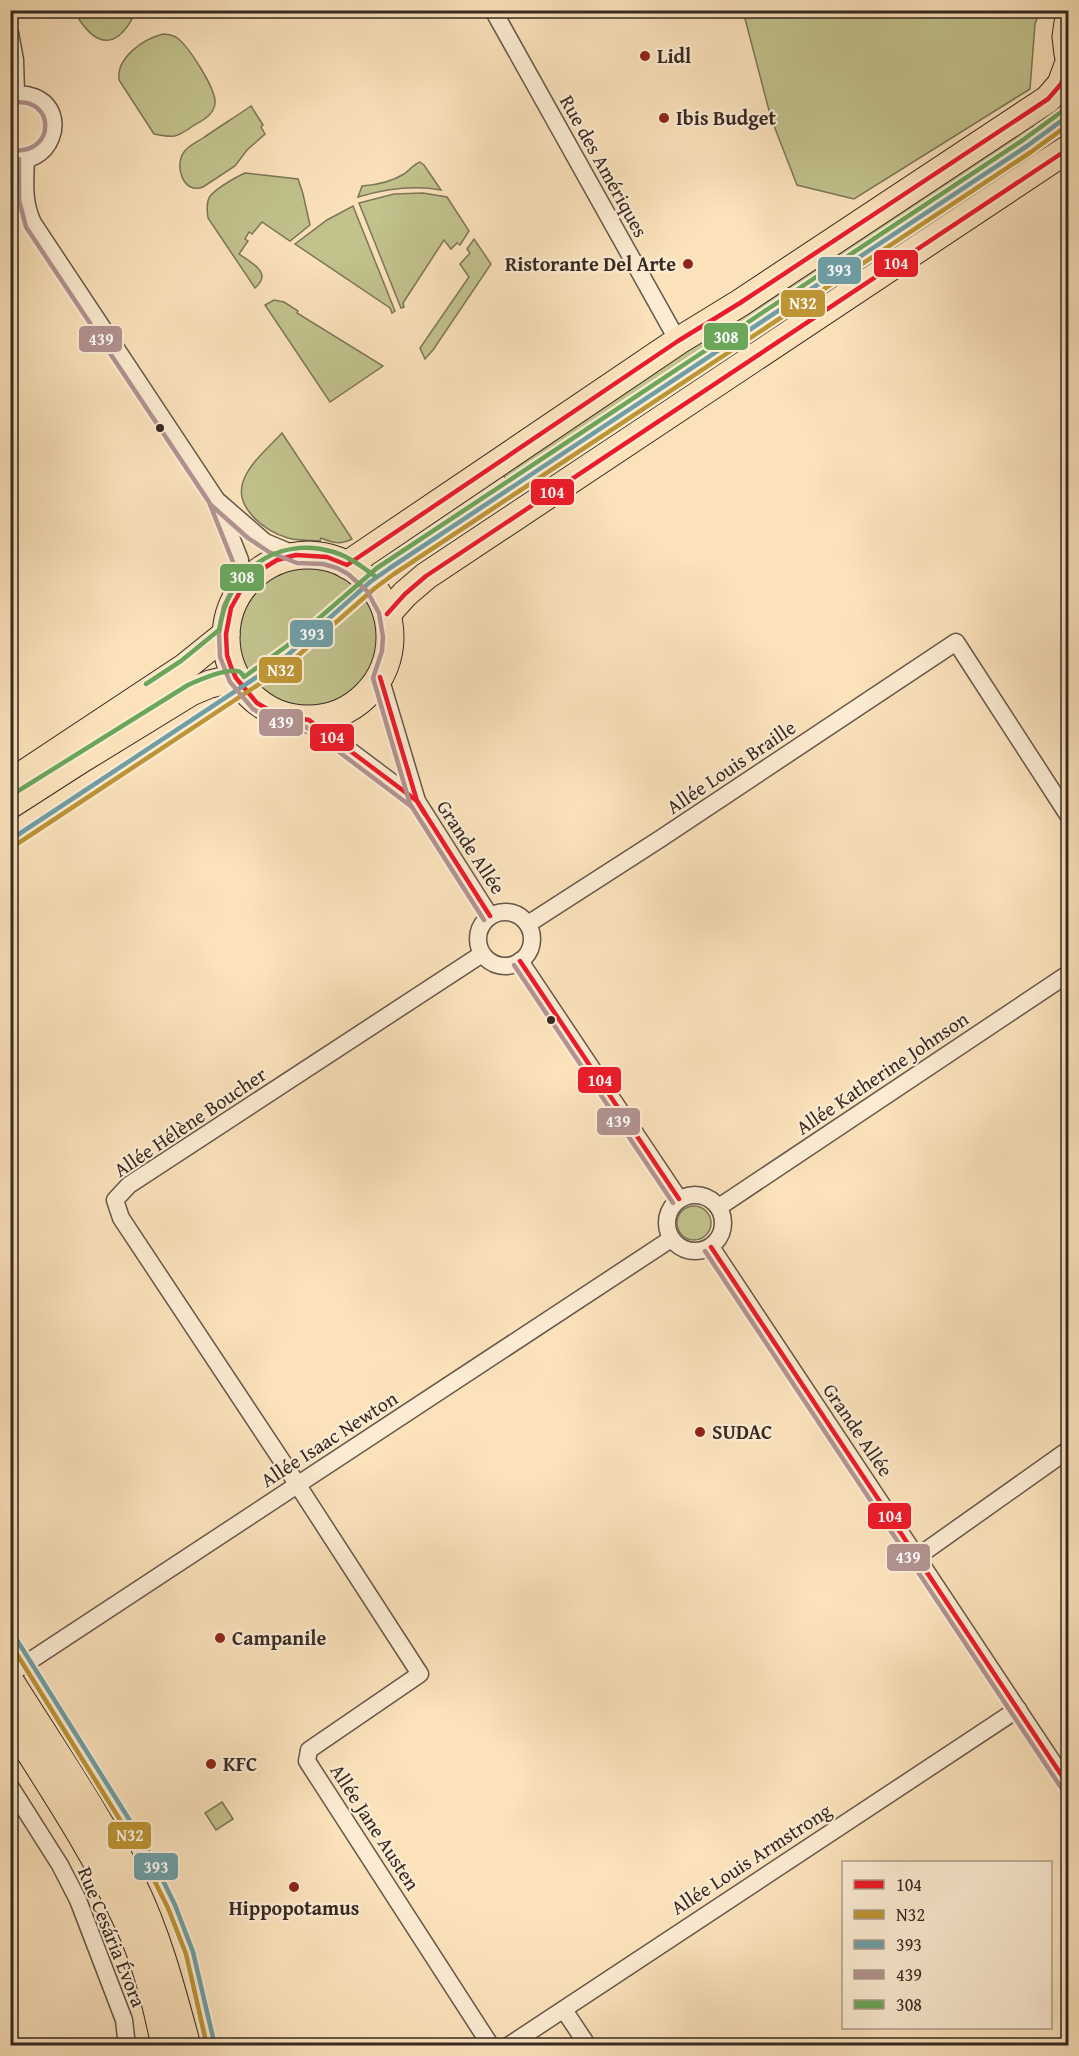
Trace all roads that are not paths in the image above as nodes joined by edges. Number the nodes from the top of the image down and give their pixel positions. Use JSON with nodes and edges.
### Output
{"nodes":[{"id":1,"x":493,"y":10,"type":"edge"},
{"id":2,"x":1068,"y":23,"type":"edge"},
{"id":3,"x":10,"y":33,"type":"edge"},
{"id":4,"x":1068,"y":54,"type":"edge"},
{"id":5,"x":1068,"y":65,"type":"edge"},
{"id":6,"x":13,"y":95,"type":"edge"},
{"id":7,"x":1068,"y":149,"type":"edge"},
{"id":8,"x":18,"y":158,"type":"edge"},
{"id":9,"x":678,"y":341,"type":"junction"},
{"id":10,"x":216,"y":500,"type":"junction"},
{"id":11,"x":296,"y":555,"type":"junction"},
{"id":12,"x":347,"y":565,"type":"junction"},
{"id":13,"x":241,"y":590,"type":"junction"},
{"id":14,"x":387,"y":614,"type":"junction"},
{"id":15,"x":226,"y":634,"type":"junction"},
{"id":16,"x":380,"y":677,"type":"junction"},
{"id":17,"x":236,"y":678,"type":"junction"},
{"id":18,"x":309,"y":720,"type":"junction"},
{"id":19,"x":10,"y":783,"type":"edge"},
{"id":20,"x":417,"y":801,"type":"junction"},
{"id":21,"x":10,"y":805,"type":"edge"},
{"id":22,"x":1068,"y":815,"type":"edge"},
{"id":23,"x":490,"y":916,"type":"junction"},
{"id":24,"x":528,"y":924,"type":"junction"},
{"id":25,"x":482,"y":954,"type":"junction"},
{"id":26,"x":520,"y":962,"type":"junction"},
{"id":27,"x":1068,"y":974,"type":"edge"},
{"id":28,"x":679,"y":1199,"type":"junction"},
{"id":29,"x":719,"y":1207,"type":"junction"},
{"id":30,"x":671,"y":1239,"type":"junction"},
{"id":31,"x":711,"y":1247,"type":"junction"},
{"id":32,"x":1068,"y":1450,"type":"edge"},
{"id":33,"x":298,"y":1485,"type":"junction"},
{"id":34,"x":916,"y":1557,"type":"junction"},
{"id":35,"x":10,"y":1674,"type":"edge"},
{"id":36,"x":10,"y":1681,"type":"edge"},
{"id":37,"x":1018,"y":1709,"type":"junction"},
{"id":38,"x":10,"y":1721,"type":"edge"},
{"id":39,"x":1068,"y":1785,"type":"edge"},
{"id":40,"x":10,"y":1786,"type":"edge"},
{"id":41,"x":564,"y":2010,"type":"junction"},
{"id":42,"x":127,"y":2046,"type":"edge"},
{"id":43,"x":165,"y":2046,"type":"edge"},
{"id":44,"x":187,"y":2046,"type":"edge"},
{"id":45,"x":491,"y":2046,"type":"edge"},
{"id":46,"x":508,"y":2046,"type":"edge"},
{"id":47,"x":588,"y":2046,"type":"edge"}],
"edges":[{"from":1,"to":9,"type":"street","name":"Rue des Amériques"},
{"from":2,"to":4,"type":"main road"},
{"from":3,"to":6,"type":"street"},
{"from":5,"to":9,"type":"main road"},
{"from":6,"to":8,"type":"street"},
{"from":7,"to":14,"type":"main road"},
{"from":8,"to":10,"type":"street"},
{"from":9,"to":12,"type":"main road"},
{"from":10,"to":11,"type":"street"},
{"from":10,"to":13,"type":"street"},
{"from":11,"to":12,"type":"main road"},
{"from":11,"to":13,"type":"main road"},
{"from":12,"to":14,"type":"main road"},
{"from":13,"to":15,"type":"main road"},
{"from":14,"to":16,"type":"main road"},
{"from":15,"to":17,"type":"main road"},
{"from":15,"to":19,"type":"main road"},
{"from":16,"to":18,"type":"main road"},
{"from":16,"to":20,"type":"street","name":"Grande Allée"},
{"from":17,"to":18,"type":"main road"},
{"from":17,"to":21,"type":"main road"},
{"from":18,"to":20,"type":"street","name":"Grande Allée"},
{"from":20,"to":23,"type":"street","name":"Grande Allée"},
{"from":22,"to":24,"type":"street","name":"Allée Louis Braille"},
{"from":23,"to":24,"type":"street","name":"Grande Allée"},
{"from":23,"to":25,"type":"street","name":"Grande Allée"},
{"from":24,"to":26,"type":"street"},
{"from":25,"to":26,"type":"street"},
{"from":25,"to":33,"type":"street","name":"Allée Hélène Boucher"},
{"from":26,"to":28,"type":"street"},
{"from":27,"to":29,"type":"street","name":"Allée Katherine Johnson"},
{"from":28,"to":29,"type":"street"},
{"from":28,"to":30,"type":"street"},
{"from":29,"to":31,"type":"street"},
{"from":30,"to":31,"type":"street"},
{"from":30,"to":33,"type":"street","name":"Allée Isaac Newton"},
{"from":31,"to":34,"type":"street","name":"Grande Allée"},
{"from":32,"to":34,"type":"street"},
{"from":33,"to":35,"type":"street","name":"Allée Isaac Newton"},
{"from":33,"to":45,"type":"street","name":"Allée Jane Austen"},
{"from":34,"to":37,"type":"street","name":"Grande Allée"},
{"from":36,"to":44,"type":"main road"},
{"from":37,"to":39,"type":"street","name":"Grande Allée"},
{"from":37,"to":41,"type":"street","name":"Allée Louis Armstrong"},
{"from":38,"to":43,"type":"main road"},
{"from":40,"to":42,"type":"street","name":"Rue Cesária Évora"},
{"from":41,"to":46,"type":"street","name":"Allée Louis Armstrong"},
{"from":41,"to":47,"type":"street"}]}
